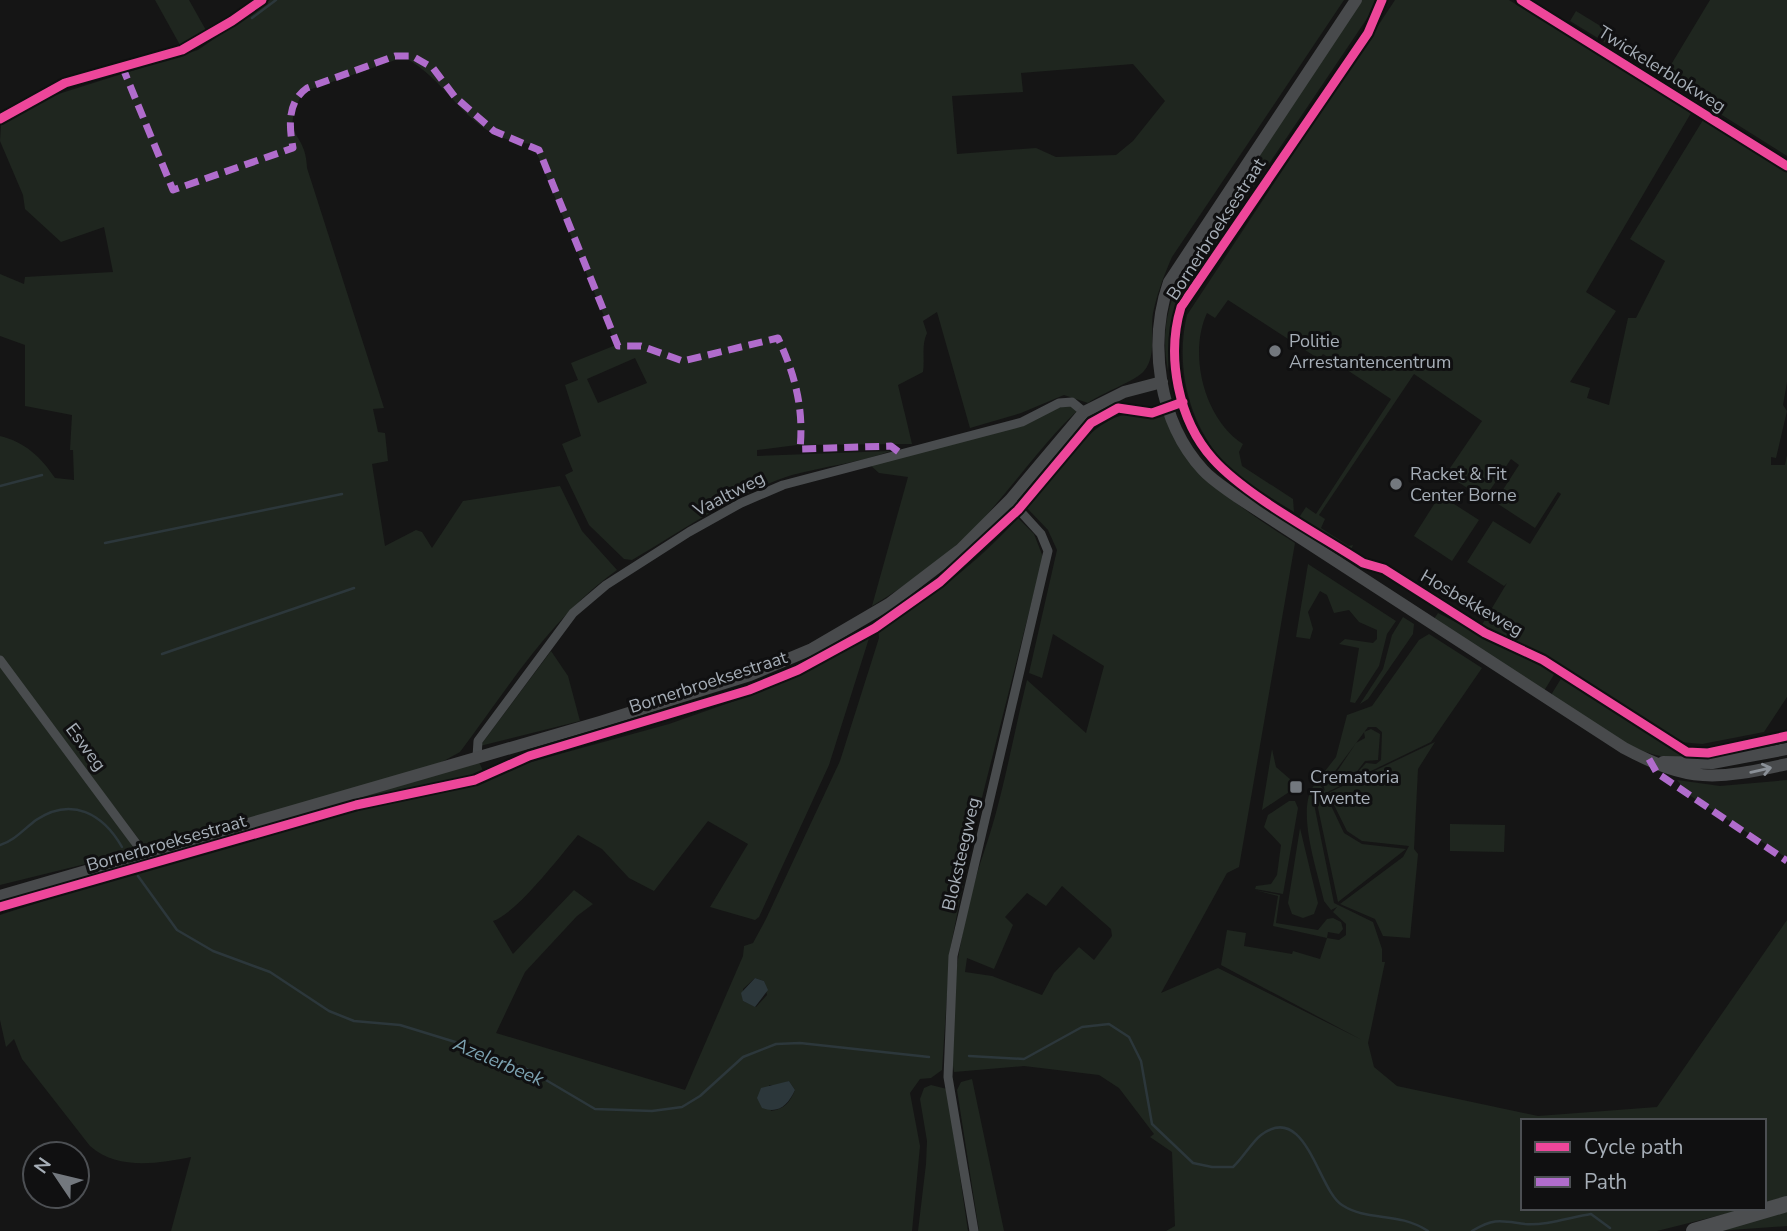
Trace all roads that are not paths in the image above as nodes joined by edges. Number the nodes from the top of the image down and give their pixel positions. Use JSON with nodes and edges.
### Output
{"nodes":[{"id":1,"x":262,"y":0,"type":"edge"},
{"id":2,"x":1356,"y":0,"type":"edge"},
{"id":3,"x":1521,"y":0,"type":"edge"},
{"id":4,"x":0,"y":119,"type":"edge"},
{"id":5,"x":1787,"y":166,"type":"edge"},
{"id":6,"x":1162,"y":382,"type":"junction"},
{"id":7,"x":1084,"y":412,"type":"junction"},
{"id":8,"x":1010,"y":500,"type":"junction"},
{"id":9,"x":0,"y":660,"type":"edge"},
{"id":10,"x":1787,"y":749,"type":"edge"},
{"id":11,"x":477,"y":757,"type":"junction"},
{"id":12,"x":1649,"y":759,"type":"junction"},
{"id":13,"x":1787,"y":764,"type":"edge"},
{"id":14,"x":144,"y":854,"type":"junction"},
{"id":15,"x":0,"y":896,"type":"edge"},
{"id":16,"x":1787,"y":1204,"type":"edge"},
{"id":17,"x":974,"y":1231,"type":"edge"},
{"id":18,"x":1694,"y":1231,"type":"edge"}],
"edges":[{"from":1,"to":4,"type":"street"},
{"from":2,"to":6,"type":"main road","name":"Bornerbroeksestraat"},
{"from":3,"to":5,"type":"street","name":"Twickelerblokweg"},
{"from":6,"to":7,"type":"main road","name":"Bornerbroeksestraat"},
{"from":6,"to":12,"type":"main road","name":"Hosbekkeweg"},
{"from":7,"to":8,"type":"main road","name":"Bornerbroeksestraat"},
{"from":7,"to":11,"type":"street","name":"Vaaltweg"},
{"from":8,"to":11,"type":"main road","name":"Bornerbroeksestraat"},
{"from":8,"to":17,"type":"street","name":"Bloksteegweg"},
{"from":9,"to":14,"type":"street","name":"Esweg"},
{"from":10,"to":12,"type":"main road","name":"Hosbekkeweg"},
{"from":11,"to":14,"type":"main road","name":"Bornerbroeksestraat"},
{"from":12,"to":13,"type":"main road","name":"Hosbekkeweg","one_way":true},
{"from":14,"to":15,"type":"main road","name":"Bornerbroeksestraat"},
{"from":16,"to":18,"type":"highway"}]}
